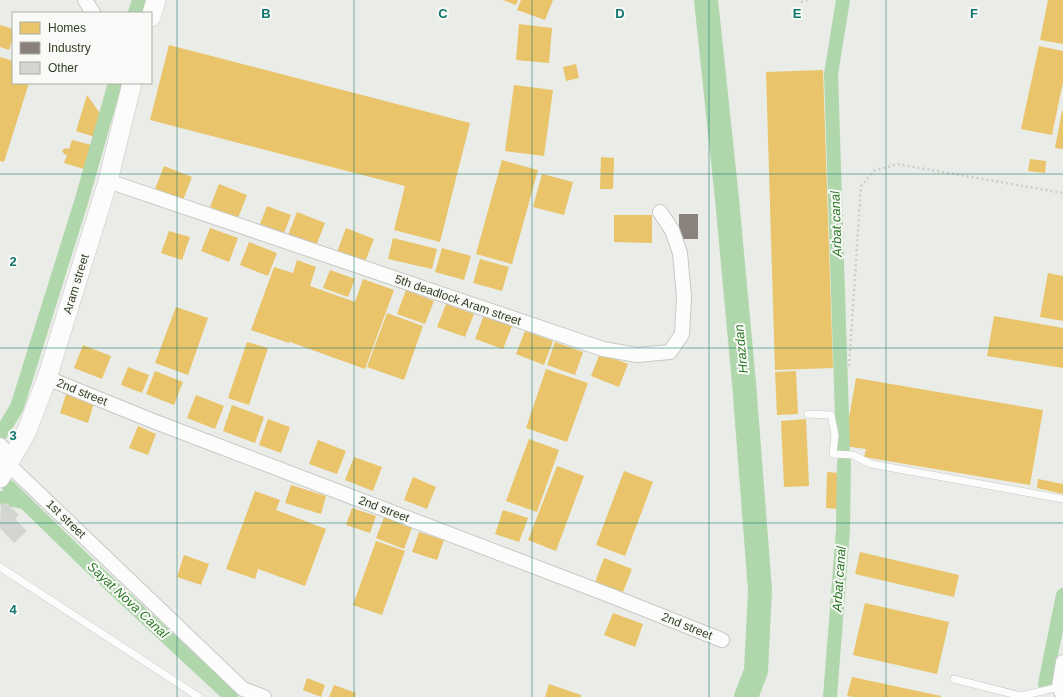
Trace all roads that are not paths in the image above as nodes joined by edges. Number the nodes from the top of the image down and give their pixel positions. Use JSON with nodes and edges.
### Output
{"nodes":[{"id":1,"x":85,"y":0,"type":"edge"},
{"id":2,"x":156,"y":0,"type":"edge"},
{"id":3,"x":92,"y":12,"type":"edge"},
{"id":4,"x":152,"y":14,"type":"edge"},
{"id":5,"x":132,"y":84,"type":"edge"},
{"id":6,"x":108,"y":181,"type":"junction"},
{"id":7,"x":660,"y":212,"type":"dead end"},
{"id":8,"x":47,"y":378,"type":"junction"},
{"id":9,"x":808,"y":414,"type":"dead end"},
{"id":10,"x":0,"y":445,"type":"edge"},
{"id":11,"x":4,"y":471,"type":"edge"},
{"id":12,"x":1063,"y":499,"type":"edge"},
{"id":13,"x":0,"y":566,"type":"edge"},
{"id":14,"x":722,"y":640,"type":"dead end"},
{"id":15,"x":1063,"y":662,"type":"edge"},
{"id":16,"x":954,"y":679,"type":"dead end"},
{"id":17,"x":1061,"y":691,"type":"edge"},
{"id":18,"x":1021,"y":696,"type":"edge"},
{"id":19,"x":199,"y":697,"type":"edge"},
{"id":20,"x":264,"y":697,"type":"edge"}],
"edges":[{"from":1,"to":3,"type":"street"},
{"from":2,"to":4,"type":"main road"},
{"from":5,"to":6,"type":"main road","name":"Aram street"},
{"from":6,"to":7,"type":"street","name":"5th deadlock Aram street"},
{"from":6,"to":8,"type":"main road","name":"Aram street"},
{"from":8,"to":11,"type":"main road","name":"Aram street"},
{"from":8,"to":14,"type":"street","name":"2nd street"},
{"from":9,"to":12,"type":"lane"},
{"from":10,"to":11,"type":"street","name":"1st street"},
{"from":11,"to":20,"type":"street","name":"1st street"},
{"from":13,"to":19,"type":"lane"},
{"from":15,"to":17,"type":"street"},
{"from":16,"to":18,"type":"lane"},
{"from":17,"to":18,"type":"lane"}]}
